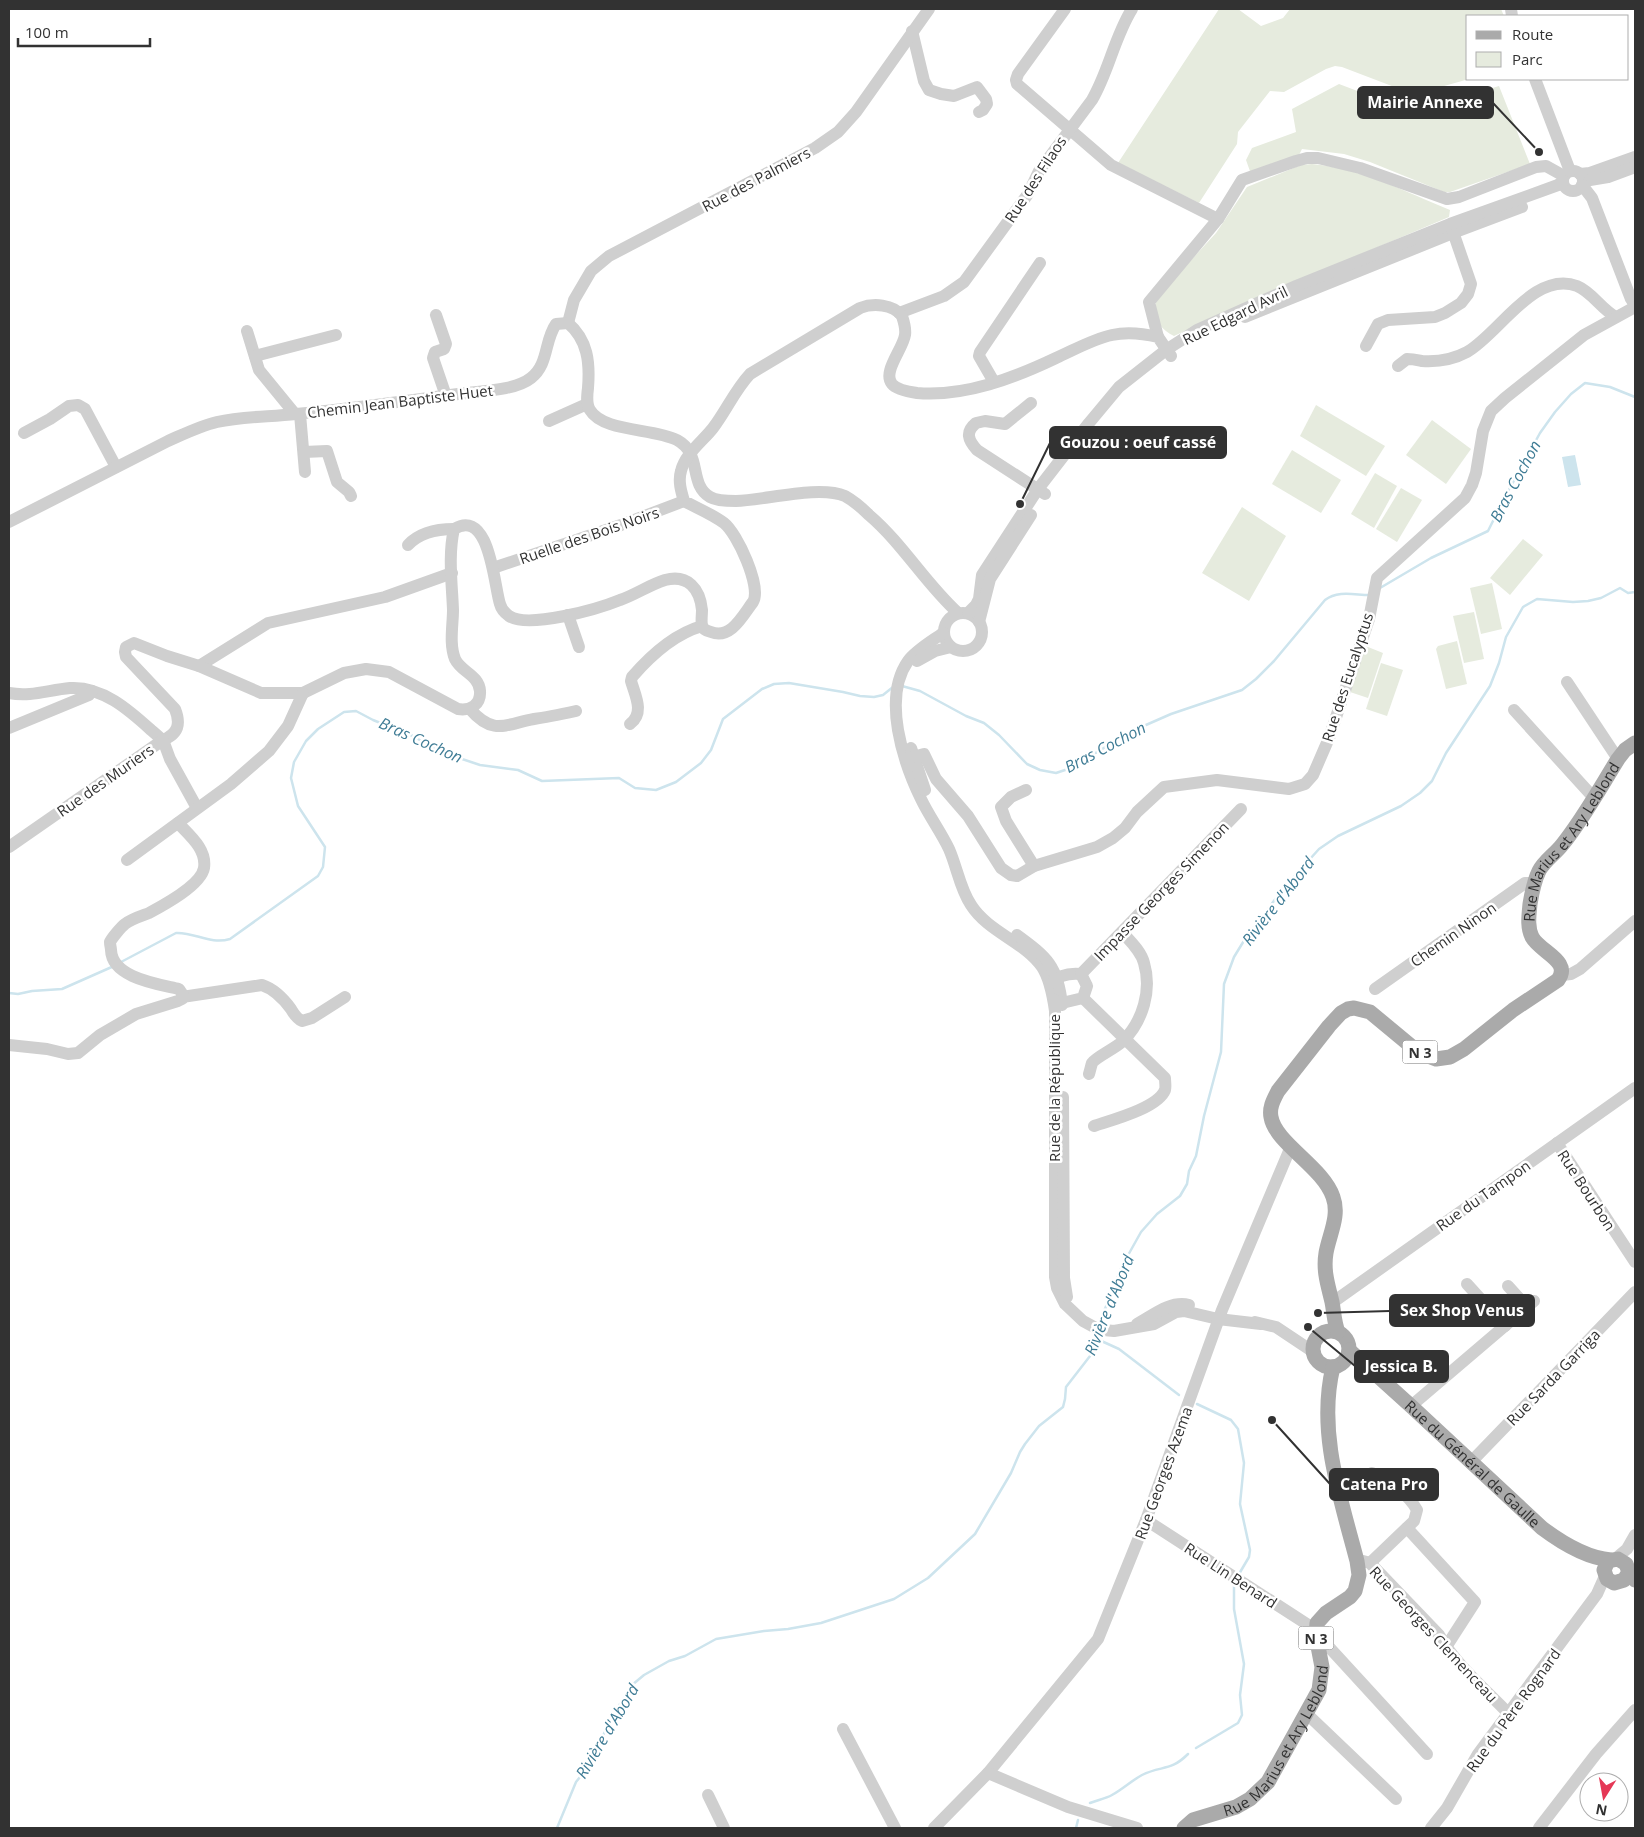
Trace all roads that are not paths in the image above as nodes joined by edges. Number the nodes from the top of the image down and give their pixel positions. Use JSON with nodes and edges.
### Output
{"nodes":[{"id":1,"x":928,"y":9,"type":"edge"},
{"id":2,"x":1065,"y":9,"type":"edge"},
{"id":3,"x":1132,"y":9,"type":"edge"},
{"id":4,"x":912,"y":32,"type":"junction"},
{"id":5,"x":1535,"y":80,"type":"edge"},
{"id":6,"x":979,"y":112,"type":"dead end"},
{"id":7,"x":1069,"y":129,"type":"junction"},
{"id":8,"x":1635,"y":157,"type":"edge"},
{"id":9,"x":1635,"y":167,"type":"edge"},
{"id":10,"x":1573,"y":181,"type":"junction"},
{"id":11,"x":1218,"y":219,"type":"junction"},
{"id":12,"x":1452,"y":228,"type":"junction"},
{"id":13,"x":1040,"y":263,"type":"dead end"},
{"id":14,"x":1635,"y":306,"type":"edge"},
{"id":15,"x":899,"y":312,"type":"junction"},
{"id":16,"x":436,"y":315,"type":"dead end"},
{"id":17,"x":1616,"y":317,"type":"junction"},
{"id":18,"x":568,"y":323,"type":"junction"},
{"id":19,"x":247,"y":331,"type":"dead end"},
{"id":20,"x":336,"y":335,"type":"dead end"},
{"id":21,"x":1158,"y":337,"type":"junction"},
{"id":22,"x":1366,"y":346,"type":"dead end"},
{"id":23,"x":1168,"y":353,"type":"junction"},
{"id":24,"x":254,"y":356,"type":"junction"},
{"id":25,"x":1398,"y":366,"type":"dead end"},
{"id":26,"x":994,"y":382,"type":"junction"},
{"id":27,"x":446,"y":396,"type":"junction"},
{"id":28,"x":1031,"y":403,"type":"dead end"},
{"id":29,"x":587,"y":404,"type":"junction"},
{"id":30,"x":298,"y":414,"type":"junction"},
{"id":31,"x":549,"y":421,"type":"dead end"},
{"id":32,"x":24,"y":434,"type":"dead end"},
{"id":33,"x":304,"y":452,"type":"junction"},
{"id":34,"x":692,"y":454,"type":"junction"},
{"id":35,"x":116,"y":466,"type":"junction"},
{"id":36,"x":305,"y":472,"type":"dead end"},
{"id":37,"x":1042,"y":492,"type":"junction"},
{"id":38,"x":351,"y":496,"type":"dead end"},
{"id":39,"x":684,"y":501,"type":"junction"},
{"id":40,"x":9,"y":522,"type":"edge"},
{"id":41,"x":454,"y":529,"type":"junction"},
{"id":42,"x":408,"y":545,"type":"dead end"},
{"id":43,"x":494,"y":568,"type":"junction"},
{"id":44,"x":452,"y":574,"type":"junction"},
{"id":45,"x":940,"y":596,"type":"junction"},
{"id":46,"x":963,"y":613,"type":"junction"},
{"id":47,"x":568,"y":615,"type":"junction"},
{"id":48,"x":979,"y":622,"type":"junction"},
{"id":49,"x":702,"y":626,"type":"junction"},
{"id":50,"x":945,"y":627,"type":"junction"},
{"id":51,"x":579,"y":647,"type":"dead end"},
{"id":52,"x":952,"y":647,"type":"junction"},
{"id":53,"x":199,"y":666,"type":"junction"},
{"id":54,"x":902,"y":674,"type":"junction"},
{"id":55,"x":1567,"y":682,"type":"dead end"},
{"id":56,"x":92,"y":691,"type":"junction"},
{"id":57,"x":303,"y":692,"type":"junction"},
{"id":58,"x":9,"y":693,"type":"edge"},
{"id":59,"x":470,"y":709,"type":"junction"},
{"id":60,"x":1514,"y":710,"type":"dead end"},
{"id":61,"x":576,"y":711,"type":"dead end"},
{"id":62,"x":630,"y":724,"type":"dead end"},
{"id":63,"x":9,"y":728,"type":"edge"},
{"id":64,"x":163,"y":740,"type":"junction"},
{"id":65,"x":1635,"y":743,"type":"edge"},
{"id":66,"x":910,"y":757,"type":"junction"},
{"id":67,"x":1618,"y":759,"type":"junction"},
{"id":68,"x":1026,"y":790,"type":"dead end"},
{"id":69,"x":1594,"y":798,"type":"junction"},
{"id":70,"x":198,"y":808,"type":"junction"},
{"id":71,"x":1241,"y":809,"type":"dead end"},
{"id":72,"x":178,"y":823,"type":"junction"},
{"id":73,"x":9,"y":847,"type":"edge"},
{"id":74,"x":127,"y":860,"type":"dead end"},
{"id":75,"x":1034,"y":866,"type":"junction"},
{"id":76,"x":1534,"y":883,"type":"junction"},
{"id":77,"x":1635,"y":921,"type":"edge"},
{"id":78,"x":1122,"y":932,"type":"junction"},
{"id":79,"x":1081,"y":974,"type":"junction"},
{"id":80,"x":1562,"y":975,"type":"junction"},
{"id":81,"x":1374,"y":989,"type":"dead end"},
{"id":82,"x":1055,"y":991,"type":"junction"},
{"id":83,"x":182,"y":997,"type":"junction"},
{"id":84,"x":346,"y":997,"type":"dead end"},
{"id":85,"x":1083,"y":998,"type":"junction"},
{"id":86,"x":1124,"y":1040,"type":"junction"},
{"id":87,"x":9,"y":1045,"type":"edge"},
{"id":88,"x":1089,"y":1074,"type":"dead end"},
{"id":89,"x":1635,"y":1088,"type":"edge"},
{"id":90,"x":1094,"y":1126,"type":"dead end"},
{"id":91,"x":1557,"y":1143,"type":"junction"},
{"id":92,"x":1292,"y":1147,"type":"junction"},
{"id":93,"x":1635,"y":1262,"type":"edge"},
{"id":94,"x":1467,"y":1284,"type":"dead end"},
{"id":95,"x":1508,"y":1286,"type":"dead end"},
{"id":96,"x":1635,"y":1292,"type":"edge"},
{"id":97,"x":1331,"y":1302,"type":"junction"},
{"id":98,"x":1220,"y":1316,"type":"junction"},
{"id":99,"x":1505,"y":1326,"type":"junction"},
{"id":100,"x":1334,"y":1327,"type":"junction"},
{"id":101,"x":1320,"y":1355,"type":"junction"},
{"id":102,"x":1351,"y":1356,"type":"junction"},
{"id":103,"x":1411,"y":1406,"type":"junction"},
{"id":104,"x":1471,"y":1462,"type":"junction"},
{"id":105,"x":1340,"y":1494,"type":"junction"},
{"id":106,"x":1146,"y":1520,"type":"junction"},
{"id":107,"x":1407,"y":1528,"type":"junction"},
{"id":108,"x":1635,"y":1535,"type":"edge"},
{"id":109,"x":1364,"y":1562,"type":"junction"},
{"id":110,"x":1619,"y":1569,"type":"edge"},
{"id":111,"x":1635,"y":1589,"type":"edge"},
{"id":112,"x":1316,"y":1636,"type":"junction"},
{"id":113,"x":1446,"y":1647,"type":"junction"},
{"id":114,"x":1635,"y":1710,"type":"edge"},
{"id":115,"x":1508,"y":1713,"type":"junction"},
{"id":116,"x":1307,"y":1714,"type":"junction"},
{"id":117,"x":843,"y":1729,"type":"dead end"},
{"id":118,"x":1426,"y":1754,"type":"dead end"},
{"id":119,"x":988,"y":1772,"type":"junction"},
{"id":120,"x":708,"y":1795,"type":"dead end"},
{"id":121,"x":1396,"y":1799,"type":"dead end"},
{"id":122,"x":1129,"y":1827,"type":"edge"},
{"id":123,"x":724,"y":1828,"type":"edge"},
{"id":124,"x":895,"y":1828,"type":"edge"},
{"id":125,"x":934,"y":1828,"type":"edge"},
{"id":126,"x":1184,"y":1828,"type":"edge"},
{"id":127,"x":1431,"y":1828,"type":"edge"},
{"id":128,"x":1539,"y":1828,"type":"edge"}],
"edges":[{"from":1,"to":4,"type":"street","name":"Rue des Palmiers"},
{"from":2,"to":7,"type":"street"},
{"from":3,"to":7,"type":"street","name":"Rue des Filaos"},
{"from":4,"to":6,"type":"street"},
{"from":4,"to":18,"type":"street","name":"Rue des Palmiers"},
{"from":5,"to":10,"type":"street"},
{"from":7,"to":11,"type":"street"},
{"from":7,"to":15,"type":"street","name":"Rue des Filaos"},
{"from":8,"to":10,"type":"street","name":"Rue Edgard Avril"},
{"from":9,"to":10,"type":"street","name":"Rue Edgard Avril"},
{"from":10,"to":11,"type":"street"},
{"from":10,"to":12,"type":"street","name":"Rue Edgard Avril"},
{"from":10,"to":14,"type":"street"},
{"from":11,"to":21,"type":"street"},
{"from":12,"to":22,"type":"street"},
{"from":12,"to":23,"type":"street","name":"Rue Edgard Avril"},
{"from":13,"to":26,"type":"street"},
{"from":14,"to":17,"type":"street","name":"Rue des Eucalyptus"},
{"from":15,"to":26,"type":"street"},
{"from":15,"to":34,"type":"street"},
{"from":16,"to":27,"type":"street"},
{"from":17,"to":25,"type":"street"},
{"from":17,"to":75,"type":"street","name":"Rue des Eucalyptus"},
{"from":18,"to":27,"type":"street","name":"Chemin Jean Baptiste Huet"},
{"from":18,"to":29,"type":"street"},
{"from":19,"to":24,"type":"street"},
{"from":20,"to":24,"type":"street"},
{"from":21,"to":23,"type":"street"},
{"from":21,"to":26,"type":"street"},
{"from":23,"to":37,"type":"street","name":"Rue Edgard Avril"},
{"from":24,"to":30,"type":"street"},
{"from":27,"to":30,"type":"street","name":"Chemin Jean Baptiste Huet"},
{"from":28,"to":37,"type":"street"},
{"from":29,"to":31,"type":"street"},
{"from":29,"to":34,"type":"street"},
{"from":30,"to":33,"type":"street"},
{"from":30,"to":35,"type":"street","name":"Chemin Jean Baptiste Huet"},
{"from":32,"to":35,"type":"street"},
{"from":33,"to":36,"type":"street"},
{"from":33,"to":38,"type":"street"},
{"from":34,"to":39,"type":"street"},
{"from":34,"to":45,"type":"street"},
{"from":35,"to":40,"type":"street","name":"Chemin Jean Baptiste Huet"},
{"from":37,"to":46,"type":"street","name":"Rue Edgard Avril"},
{"from":37,"to":48,"type":"street","name":"Rue Edgard Avril"},
{"from":39,"to":43,"type":"street","name":"Ruelle des Bois Noirs"},
{"from":39,"to":49,"type":"street"},
{"from":41,"to":42,"type":"street"},
{"from":41,"to":43,"type":"street"},
{"from":41,"to":44,"type":"street"},
{"from":43,"to":47,"type":"street"},
{"from":44,"to":53,"type":"street"},
{"from":44,"to":59,"type":"street"},
{"from":45,"to":46,"type":"street"},
{"from":45,"to":50,"type":"street"},
{"from":46,"to":48,"type":"street"},
{"from":46,"to":50,"type":"street"},
{"from":47,"to":49,"type":"street"},
{"from":47,"to":51,"type":"street"},
{"from":48,"to":52,"type":"street"},
{"from":49,"to":62,"type":"street"},
{"from":50,"to":52,"type":"street"},
{"from":50,"to":54,"type":"street"},
{"from":52,"to":54,"type":"street"},
{"from":53,"to":57,"type":"street"},
{"from":53,"to":64,"type":"street"},
{"from":54,"to":66,"type":"street"},
{"from":55,"to":67,"type":"street"},
{"from":56,"to":58,"type":"street"},
{"from":56,"to":63,"type":"street"},
{"from":56,"to":64,"type":"street"},
{"from":57,"to":59,"type":"street"},
{"from":57,"to":70,"type":"street"},
{"from":59,"to":61,"type":"street"},
{"from":60,"to":69,"type":"street"},
{"from":64,"to":70,"type":"street","name":"Rue des Muriers"},
{"from":64,"to":73,"type":"street","name":"Rue des Muriers"},
{"from":65,"to":67,"type":"main road","name":"Rue Marius et Ary Leblond"},
{"from":66,"to":75,"type":"street"},
{"from":66,"to":82,"type":"street"},
{"from":67,"to":69,"type":"main road","name":"Rue Marius et Ary Leblond"},
{"from":68,"to":75,"type":"street"},
{"from":69,"to":76,"type":"main road","name":"Rue Marius et Ary Leblond"},
{"from":70,"to":72,"type":"street"},
{"from":71,"to":78,"type":"street","name":"Impasse Georges Simenon"},
{"from":72,"to":74,"type":"street"},
{"from":72,"to":83,"type":"street"},
{"from":76,"to":80,"type":"main road","name":"Rue Marius et Ary Leblond"},
{"from":76,"to":81,"type":"street","name":"Chemin Ninon"},
{"from":77,"to":80,"type":"street"},
{"from":78,"to":79,"type":"street","name":"Impasse Georges Simenon"},
{"from":78,"to":86,"type":"street"},
{"from":79,"to":82,"type":"street"},
{"from":79,"to":85,"type":"street"},
{"from":80,"to":92,"type":"main road","number":"N 3"},
{"from":82,"to":85,"type":"street"},
{"from":82,"to":98,"type":"street","name":"Rue de la République"},
{"from":83,"to":84,"type":"street"},
{"from":83,"to":87,"type":"street"},
{"from":85,"to":86,"type":"street"},
{"from":86,"to":88,"type":"street"},
{"from":86,"to":90,"type":"street"},
{"from":89,"to":91,"type":"street","name":"Rue du Tampon"},
{"from":91,"to":93,"type":"street","name":"Rue Bourbon"},
{"from":91,"to":97,"type":"street","name":"Rue du Tampon"},
{"from":92,"to":97,"type":"main road","number":"N 3"},
{"from":92,"to":98,"type":"street","name":"Rue Georges Azema"},
{"from":94,"to":99,"type":"street"},
{"from":95,"to":99,"type":"street"},
{"from":96,"to":104,"type":"street","name":"Rue Sarda Garriga"},
{"from":97,"to":100,"type":"main road","number":"N 3"},
{"from":98,"to":101,"type":"street","name":"Rue de la République"},
{"from":98,"to":106,"type":"street","name":"Rue Georges Azema"},
{"from":99,"to":103,"type":"street"},
{"from":100,"to":101,"type":"main road"},
{"from":100,"to":102,"type":"main road","number":"N 3"},
{"from":101,"to":102,"type":"main road"},
{"from":101,"to":105,"type":"main road","number":"N 3"},
{"from":102,"to":103,"type":"main road","name":"Rue du Général de Gaulle"},
{"from":103,"to":104,"type":"main road","name":"Rue du Général de Gaulle"},
{"from":104,"to":110,"type":"main road","name":"Rue du Général de Gaulle"},
{"from":105,"to":107,"type":"street"},
{"from":105,"to":109,"type":"main road","number":"N 3"},
{"from":106,"to":112,"type":"street","name":"Rue Lin Benard"},
{"from":106,"to":119,"type":"street","name":"Rue Georges Azema"},
{"from":107,"to":109,"type":"street"},
{"from":107,"to":113,"type":"street"},
{"from":108,"to":110,"type":"street","name":"Rue du Père Rognard"},
{"from":109,"to":112,"type":"main road","number":"N 3"},
{"from":109,"to":113,"type":"street","name":"Rue Georges Clemenceau"},
{"from":110,"to":111,"type":"main road","name":"Rue du Général de Gaulle"},
{"from":110,"to":115,"type":"street","name":"Rue du Père Rognard"},
{"from":112,"to":116,"type":"main road","name":"Rue Marius et Ary Leblond","number":"N 3"},
{"from":112,"to":118,"type":"street","name":"Rue Lin Benard"},
{"from":113,"to":115,"type":"street","name":"Rue Georges Clemenceau"},
{"from":114,"to":128,"type":"street"},
{"from":115,"to":127,"type":"street","name":"Rue du Père Rognard"},
{"from":116,"to":121,"type":"street"},
{"from":116,"to":126,"type":"main road","name":"Rue Marius et Ary Leblond","number":"N 3"},
{"from":117,"to":124,"type":"street"},
{"from":119,"to":122,"type":"street"},
{"from":119,"to":125,"type":"street","name":"Rue Georges Azema"},
{"from":120,"to":123,"type":"street"}]}
